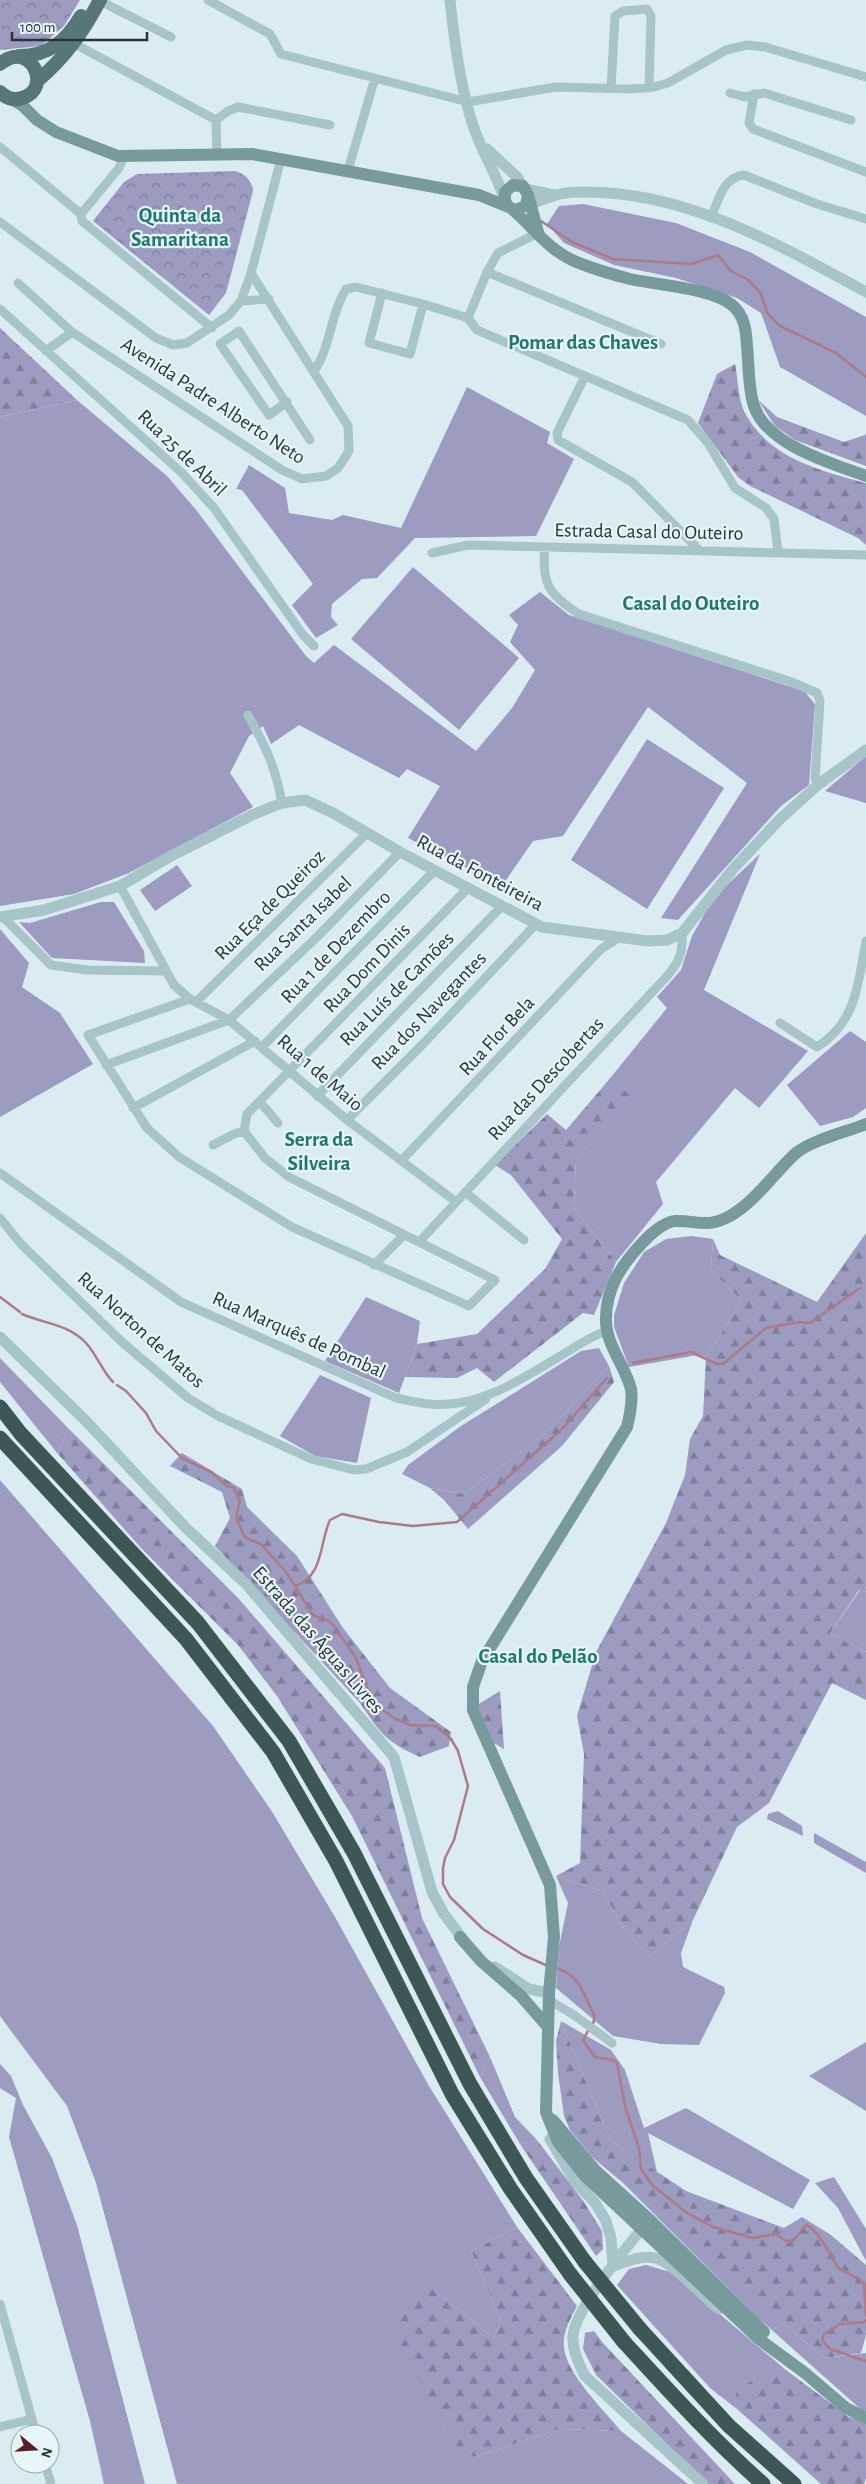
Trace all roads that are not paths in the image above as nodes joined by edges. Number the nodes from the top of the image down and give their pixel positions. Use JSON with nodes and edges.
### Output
{"nodes":[{"id":1,"x":97,"y":0,"type":"edge"},
{"id":2,"x":208,"y":0,"type":"edge"},
{"id":3,"x":450,"y":0,"type":"edge"},
{"id":4,"x":171,"y":37,"type":"dead end"},
{"id":5,"x":75,"y":44,"type":"junction"},
{"id":6,"x":8,"y":59,"type":"edge"},
{"id":7,"x":866,"y":77,"type":"edge"},
{"id":8,"x":375,"y":78,"type":"junction"},
{"id":9,"x":35,"y":86,"type":"junction"},
{"id":10,"x":612,"y":88,"type":"junction"},
{"id":11,"x":649,"y":88,"type":"junction"},
{"id":12,"x":730,"y":93,"type":"dead end"},
{"id":13,"x":754,"y":94,"type":"junction"},
{"id":14,"x":5,"y":95,"type":"edge"},
{"id":15,"x":468,"y":102,"type":"junction"},
{"id":16,"x":31,"y":113,"type":"junction"},
{"id":17,"x":216,"y":120,"type":"junction"},
{"id":18,"x":851,"y":120,"type":"dead end"},
{"id":19,"x":330,"y":125,"type":"dead end"},
{"id":20,"x":482,"y":144,"type":"junction"},
{"id":21,"x":0,"y":147,"type":"edge"},
{"id":22,"x":124,"y":156,"type":"junction"},
{"id":23,"x":218,"y":156,"type":"junction"},
{"id":24,"x":281,"y":159,"type":"junction"},
{"id":25,"x":348,"y":170,"type":"junction"},
{"id":26,"x":866,"y":172,"type":"edge"},
{"id":27,"x":479,"y":195,"type":"junction"},
{"id":28,"x":555,"y":196,"type":"junction"},
{"id":29,"x":517,"y":197,"type":"junction"},
{"id":30,"x":81,"y":214,"type":"junction"},
{"id":31,"x":712,"y":218,"type":"junction"},
{"id":32,"x":866,"y":219,"type":"edge"},
{"id":33,"x":0,"y":222,"type":"edge"},
{"id":34,"x":538,"y":233,"type":"junction"},
{"id":35,"x":487,"y":272,"type":"junction"},
{"id":36,"x":250,"y":273,"type":"junction"},
{"id":37,"x":18,"y":283,"type":"dead end"},
{"id":38,"x":866,"y":292,"type":"edge"},
{"id":39,"x":382,"y":293,"type":"junction"},
{"id":40,"x":269,"y":300,"type":"junction"},
{"id":41,"x":241,"y":301,"type":"junction"},
{"id":42,"x":423,"y":304,"type":"junction"},
{"id":43,"x":0,"y":309,"type":"edge"},
{"id":44,"x":229,"y":315,"type":"junction"},
{"id":45,"x":468,"y":318,"type":"junction"},
{"id":46,"x":212,"y":328,"type":"junction"},
{"id":47,"x":239,"y":331,"type":"junction"},
{"id":48,"x":72,"y":332,"type":"junction"},
{"id":49,"x":661,"y":344,"type":"dead end"},
{"id":50,"x":46,"y":351,"type":"junction"},
{"id":51,"x":314,"y":371,"type":"junction"},
{"id":52,"x":585,"y":376,"type":"junction"},
{"id":53,"x":287,"y":402,"type":"junction"},
{"id":54,"x":310,"y":440,"type":"dead end"},
{"id":55,"x":866,"y":476,"type":"edge"},
{"id":56,"x":545,"y":547,"type":"junction"},
{"id":57,"x":698,"y":550,"type":"junction"},
{"id":58,"x":778,"y":552,"type":"junction"},
{"id":59,"x":432,"y":553,"type":"dead end"},
{"id":60,"x":866,"y":555,"type":"edge"},
{"id":61,"x":314,"y":646,"type":"dead end"},
{"id":62,"x":248,"y":715,"type":"dead end"},
{"id":63,"x":866,"y":750,"type":"edge"},
{"id":64,"x":819,"y":784,"type":"junction"},
{"id":65,"x":282,"y":803,"type":"junction"},
{"id":66,"x":367,"y":833,"type":"junction"},
{"id":67,"x":400,"y":852,"type":"junction"},
{"id":68,"x":434,"y":871,"type":"junction"},
{"id":69,"x":120,"y":886,"type":"junction"},
{"id":70,"x":468,"y":888,"type":"junction"},
{"id":71,"x":501,"y":907,"type":"junction"},
{"id":72,"x":1,"y":917,"type":"edge"},
{"id":73,"x":536,"y":924,"type":"junction"},
{"id":74,"x":682,"y":933,"type":"junction"},
{"id":75,"x":619,"y":938,"type":"junction"},
{"id":76,"x":866,"y":941,"type":"edge"},
{"id":77,"x":165,"y":971,"type":"junction"},
{"id":78,"x":194,"y":1000,"type":"junction"},
{"id":79,"x":229,"y":1020,"type":"junction"},
{"id":80,"x":780,"y":1023,"type":"dead end"},
{"id":81,"x":258,"y":1044,"type":"junction"},
{"id":82,"x":106,"y":1065,"type":"junction"},
{"id":83,"x":290,"y":1072,"type":"junction"},
{"id":84,"x":317,"y":1096,"type":"junction"},
{"id":85,"x":260,"y":1102,"type":"junction"},
{"id":86,"x":133,"y":1108,"type":"junction"},
{"id":87,"x":347,"y":1120,"type":"junction"},
{"id":88,"x":278,"y":1123,"type":"dead end"},
{"id":89,"x":866,"y":1124,"type":"edge"},
{"id":90,"x":244,"y":1131,"type":"junction"},
{"id":91,"x":213,"y":1145,"type":"dead end"},
{"id":92,"x":402,"y":1160,"type":"junction"},
{"id":93,"x":0,"y":1173,"type":"edge"},
{"id":94,"x":464,"y":1192,"type":"junction"},
{"id":95,"x":455,"y":1201,"type":"junction"},
{"id":96,"x":0,"y":1218,"type":"edge"},
{"id":97,"x":403,"y":1236,"type":"junction"},
{"id":98,"x":524,"y":1240,"type":"dead end"},
{"id":99,"x":419,"y":1242,"type":"junction"},
{"id":100,"x":374,"y":1265,"type":"junction"},
{"id":101,"x":607,"y":1331,"type":"junction"},
{"id":102,"x":0,"y":1338,"type":"edge"},
{"id":103,"x":491,"y":1395,"type":"junction"},
{"id":104,"x":0,"y":1407,"type":"edge"},
{"id":105,"x":0,"y":1438,"type":"edge"},
{"id":106,"x":460,"y":1937,"type":"junction"},
{"id":107,"x":548,"y":2000,"type":"junction"},
{"id":108,"x":528,"y":2004,"type":"junction"},
{"id":109,"x":548,"y":2027,"type":"junction"},
{"id":110,"x":612,"y":2043,"type":"dead end"},
{"id":111,"x":546,"y":2112,"type":"junction"},
{"id":112,"x":646,"y":2225,"type":"junction"},
{"id":113,"x":613,"y":2266,"type":"junction"},
{"id":114,"x":0,"y":2304,"type":"edge"},
{"id":115,"x":759,"y":2339,"type":"junction"},
{"id":116,"x":805,"y":2373,"type":"junction"},
{"id":117,"x":862,"y":2416,"type":"edge"},
{"id":118,"x":32,"y":2419,"type":"junction"},
{"id":119,"x":33,"y":2424,"type":"edge"},
{"id":120,"x":0,"y":2427,"type":"edge"},
{"id":121,"x":737,"y":2461,"type":"junction"},
{"id":122,"x":703,"y":2484,"type":"edge"},
{"id":123,"x":750,"y":2484,"type":"edge"},
{"id":124,"x":763,"y":2484,"type":"edge"},
{"id":125,"x":794,"y":2484,"type":"edge"}],
"edges":[{"from":1,"to":4,"type":"street"},
{"from":1,"to":5,"type":"main road"},
{"from":1,"to":6,"type":"main road"},
{"from":2,"to":8,"type":"street"},
{"from":3,"to":15,"type":"street"},
{"from":5,"to":9,"type":"main road"},
{"from":5,"to":17,"type":"street"},
{"from":6,"to":9,"type":"main road"},
{"from":7,"to":11,"type":"street"},
{"from":8,"to":15,"type":"street"},
{"from":8,"to":25,"type":"street"},
{"from":9,"to":14,"type":"main road"},
{"from":9,"to":16,"type":"main road"},
{"from":10,"to":11,"type":"street"},
{"from":10,"to":11,"type":"street"},
{"from":10,"to":15,"type":"street"},
{"from":12,"to":13,"type":"street"},
{"from":13,"to":18,"type":"street"},
{"from":13,"to":26,"type":"street"},
{"from":14,"to":16,"type":"main road"},
{"from":15,"to":20,"type":"street"},
{"from":16,"to":22,"type":"main road"},
{"from":17,"to":19,"type":"street"},
{"from":17,"to":23,"type":"street"},
{"from":20,"to":29,"type":"street"},
{"from":20,"to":29,"type":"street"},
{"from":21,"to":30,"type":"street"},
{"from":22,"to":23,"type":"main road"},
{"from":22,"to":30,"type":"street"},
{"from":23,"to":24,"type":"main road"},
{"from":24,"to":25,"type":"main road"},
{"from":24,"to":36,"type":"street"},
{"from":25,"to":27,"type":"main road"},
{"from":27,"to":29,"type":"main road"},
{"from":27,"to":29,"type":"main road"},
{"from":28,"to":29,"type":"street"},
{"from":28,"to":29,"type":"street"},
{"from":28,"to":31,"type":"street"},
{"from":29,"to":34,"type":"main road"},
{"from":29,"to":34,"type":"main road"},
{"from":30,"to":46,"type":"street"},
{"from":31,"to":32,"type":"street"},
{"from":31,"to":38,"type":"street"},
{"from":33,"to":46,"type":"street"},
{"from":34,"to":35,"type":"street"},
{"from":34,"to":55,"type":"main road"},
{"from":35,"to":45,"type":"street"},
{"from":35,"to":49,"type":"street"},
{"from":36,"to":40,"type":"street","name":"Avenida Padre Alberto Neto"},
{"from":36,"to":41,"type":"street"},
{"from":37,"to":48,"type":"street","name":"Avenida Padre Alberto Neto"},
{"from":39,"to":42,"type":"street"},
{"from":39,"to":42,"type":"street"},
{"from":39,"to":51,"type":"street"},
{"from":40,"to":41,"type":"street"},
{"from":40,"to":51,"type":"street","name":"Avenida Padre Alberto Neto"},
{"from":41,"to":44,"type":"street"},
{"from":42,"to":45,"type":"street"},
{"from":43,"to":50,"type":"street","name":"Rua 25 de Abril"},
{"from":44,"to":46,"type":"street"},
{"from":44,"to":47,"type":"street"},
{"from":45,"to":52,"type":"street"},
{"from":47,"to":53,"type":"street"},
{"from":47,"to":53,"type":"street"},
{"from":48,"to":50,"type":"street"},
{"from":48,"to":51,"type":"street","name":"Avenida Padre Alberto Neto"},
{"from":50,"to":61,"type":"street","name":"Rua 25 de Abril"},
{"from":52,"to":57,"type":"street"},
{"from":52,"to":58,"type":"street"},
{"from":53,"to":54,"type":"street"},
{"from":56,"to":57,"type":"street","name":"Estrada Casal do Outeiro"},
{"from":56,"to":59,"type":"street","name":"Estrada Casal do Outeiro"},
{"from":56,"to":64,"type":"street"},
{"from":57,"to":58,"type":"street","name":"Estrada Casal do Outeiro"},
{"from":58,"to":60,"type":"street","name":"Estrada Casal do Outeiro"},
{"from":62,"to":65,"type":"street"},
{"from":63,"to":64,"type":"street","name":"Rua da Fonteireira"},
{"from":64,"to":74,"type":"street","name":"Rua da Fonteireira"},
{"from":65,"to":66,"type":"street","name":"Rua da Fonteireira"},
{"from":65,"to":69,"type":"street","name":"Rua da Fonteireira"},
{"from":66,"to":67,"type":"street","name":"Rua da Fonteireira"},
{"from":66,"to":78,"type":"street","name":"Rua Eça de Queiroz"},
{"from":67,"to":68,"type":"street","name":"Rua da Fonteireira"},
{"from":67,"to":79,"type":"street","name":"Rua Santa Isabel"},
{"from":68,"to":70,"type":"street","name":"Rua da Fonteireira"},
{"from":68,"to":81,"type":"street","name":"Rua 1 de Dezembro"},
{"from":69,"to":72,"type":"street","name":"Rua da Fonteireira"},
{"from":69,"to":77,"type":"street","name":"Rua 1 de Maio"},
{"from":70,"to":71,"type":"street","name":"Rua da Fonteireira"},
{"from":70,"to":83,"type":"street","name":"Rua Dom Dinis"},
{"from":71,"to":73,"type":"street","name":"Rua da Fonteireira"},
{"from":71,"to":84,"type":"street","name":"Rua Luís de Camões"},
{"from":72,"to":77,"type":"street"},
{"from":73,"to":75,"type":"street","name":"Rua da Fonteireira"},
{"from":73,"to":87,"type":"street","name":"Rua dos Navegantes"},
{"from":74,"to":75,"type":"street","name":"Rua da Fonteireira"},
{"from":74,"to":94,"type":"street","name":"Rua das Descobertas"},
{"from":75,"to":92,"type":"street","name":"Rua Flor Bela"},
{"from":76,"to":80,"type":"street"},
{"from":77,"to":78,"type":"street","name":"Rua 1 de Maio"},
{"from":78,"to":79,"type":"street","name":"Rua 1 de Maio"},
{"from":78,"to":82,"type":"street"},
{"from":79,"to":81,"type":"street","name":"Rua 1 de Maio"},
{"from":79,"to":82,"type":"street"},
{"from":81,"to":83,"type":"street","name":"Rua 1 de Maio"},
{"from":81,"to":86,"type":"street","name":"Rua 1 de Dezembro"},
{"from":82,"to":86,"type":"street"},
{"from":83,"to":84,"type":"street","name":"Rua 1 de Maio"},
{"from":83,"to":85,"type":"street","name":"Rua Dom Dinis"},
{"from":84,"to":87,"type":"street","name":"Rua 1 de Maio"},
{"from":85,"to":88,"type":"street"},
{"from":85,"to":90,"type":"street","name":"Rua Dom Dinis"},
{"from":86,"to":100,"type":"street"},
{"from":87,"to":92,"type":"street","name":"Rua 1 de Maio"},
{"from":89,"to":101,"type":"main road"},
{"from":90,"to":91,"type":"street"},
{"from":90,"to":97,"type":"street"},
{"from":92,"to":95,"type":"street","name":"Rua 1 de Maio"},
{"from":93,"to":103,"type":"street","name":"Rua Marquês de Pombal"},
{"from":94,"to":95,"type":"street","name":"Rua das Descobertas"},
{"from":94,"to":98,"type":"street"},
{"from":95,"to":99,"type":"street","name":"Rua das Descobertas"},
{"from":96,"to":103,"type":"street","name":"Rua Norton de Matos"},
{"from":97,"to":99,"type":"street"},
{"from":97,"to":100,"type":"street"},
{"from":99,"to":100,"type":"street"},
{"from":101,"to":103,"type":"street","name":"Rua Marquês de Pombal"},
{"from":101,"to":107,"type":"main road"},
{"from":102,"to":106,"type":"street","name":"Estrada das Águas Livres"},
{"from":104,"to":125,"type":"highway","bridge":true},
{"from":105,"to":121,"type":"highway","bridge":true},
{"from":106,"to":107,"type":"street","name":"Estrada das Águas Livres"},
{"from":106,"to":108,"type":"main road"},
{"from":107,"to":108,"type":"main road"},
{"from":107,"to":109,"type":"main road"},
{"from":107,"to":110,"type":"street"},
{"from":108,"to":109,"type":"main road"},
{"from":109,"to":111,"type":"main road"},
{"from":111,"to":112,"type":"main road"},
{"from":111,"to":113,"type":"street"},
{"from":112,"to":113,"type":"street"},
{"from":112,"to":115,"type":"main road"},
{"from":112,"to":116,"type":"main road"},
{"from":113,"to":115,"type":"street"},
{"from":113,"to":122,"type":"street"},
{"from":114,"to":118,"type":"street"},
{"from":115,"to":116,"type":"main road"},
{"from":116,"to":117,"type":"main road"},
{"from":118,"to":119,"type":"street"},
{"from":118,"to":120,"type":"street"},
{"from":121,"to":123,"type":"highway"},
{"from":121,"to":124,"type":"highway"}]}
